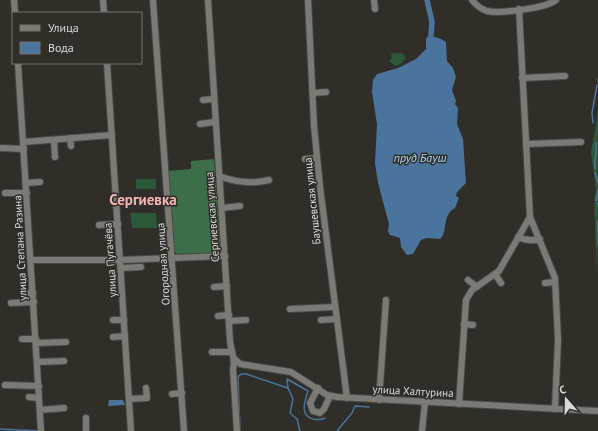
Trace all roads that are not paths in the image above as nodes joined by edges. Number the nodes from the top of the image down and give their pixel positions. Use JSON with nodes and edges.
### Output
{"nodes":[{"id":1,"x":14,"y":0,"type":"edge"},
{"id":2,"x":103,"y":0,"type":"edge"},
{"id":3,"x":153,"y":0,"type":"edge"},
{"id":4,"x":208,"y":0,"type":"edge"},
{"id":5,"x":308,"y":0,"type":"edge"},
{"id":6,"x":374,"y":0,"type":"edge"},
{"id":7,"x":472,"y":0,"type":"edge"},
{"id":8,"x":556,"y":0,"type":"edge"},
{"id":9,"x":375,"y":9,"type":"dead end"},
{"id":10,"x":519,"y":9,"type":"junction"},
{"id":11,"x":15,"y":12,"type":"edge"},
{"id":12,"x":104,"y":12,"type":"edge"},
{"id":13,"x":18,"y":64,"type":"edge"},
{"id":14,"x":107,"y":64,"type":"edge"},
{"id":15,"x":565,"y":76,"type":"dead end"},
{"id":16,"x":522,"y":78,"type":"junction"},
{"id":17,"x":326,"y":92,"type":"dead end"},
{"id":18,"x":312,"y":93,"type":"junction"},
{"id":19,"x":214,"y":99,"type":"junction"},
{"id":20,"x":203,"y":100,"type":"dead end"},
{"id":21,"x":215,"y":122,"type":"junction"},
{"id":22,"x":200,"y":124,"type":"dead end"},
{"id":23,"x":112,"y":135,"type":"junction"},
{"id":24,"x":70,"y":138,"type":"junction"},
{"id":25,"x":54,"y":140,"type":"junction"},
{"id":26,"x":24,"y":142,"type":"junction"},
{"id":27,"x":581,"y":142,"type":"dead end"},
{"id":28,"x":526,"y":144,"type":"junction"},
{"id":29,"x":71,"y":146,"type":"dead end"},
{"id":30,"x":2,"y":148,"type":"dead end"},
{"id":31,"x":24,"y":149,"type":"junction"},
{"id":32,"x":54,"y":157,"type":"dead end"},
{"id":33,"x":317,"y":158,"type":"junction"},
{"id":34,"x":305,"y":159,"type":"dead end"},
{"id":35,"x":219,"y":176,"type":"junction"},
{"id":36,"x":269,"y":180,"type":"dead end"},
{"id":37,"x":40,"y":182,"type":"dead end"},
{"id":38,"x":26,"y":183,"type":"junction"},
{"id":39,"x":5,"y":193,"type":"dead end"},
{"id":40,"x":27,"y":193,"type":"junction"},
{"id":41,"x":240,"y":206,"type":"dead end"},
{"id":42,"x":222,"y":208,"type":"junction"},
{"id":43,"x":530,"y":217,"type":"junction"},
{"id":44,"x":118,"y":224,"type":"junction"},
{"id":45,"x":99,"y":225,"type":"dead end"},
{"id":46,"x":518,"y":237,"type":"junction"},
{"id":47,"x":540,"y":239,"type":"junction"},
{"id":48,"x":225,"y":256,"type":"junction"},
{"id":49,"x":172,"y":258,"type":"junction"},
{"id":50,"x":32,"y":260,"type":"junction"},
{"id":51,"x":120,"y":260,"type":"junction"},
{"id":52,"x":141,"y":267,"type":"dead end"},
{"id":53,"x":121,"y":268,"type":"junction"},
{"id":54,"x":495,"y":274,"type":"junction"},
{"id":55,"x":468,"y":280,"type":"dead end"},
{"id":56,"x":555,"y":282,"type":"junction"},
{"id":57,"x":501,"y":283,"type":"dead end"},
{"id":58,"x":545,"y":283,"type":"dead end"},
{"id":59,"x":227,"y":286,"type":"junction"},
{"id":60,"x":214,"y":287,"type":"dead end"},
{"id":61,"x":477,"y":287,"type":"junction"},
{"id":62,"x":24,"y":293,"type":"dead end"},
{"id":63,"x":33,"y":293,"type":"junction"},
{"id":64,"x":386,"y":300,"type":"dead end"},
{"id":65,"x":34,"y":302,"type":"junction"},
{"id":66,"x":11,"y":303,"type":"dead end"},
{"id":67,"x":335,"y":307,"type":"junction"},
{"id":68,"x":290,"y":310,"type":"dead end"},
{"id":69,"x":218,"y":316,"type":"dead end"},
{"id":70,"x":229,"y":318,"type":"junction"},
{"id":71,"x":337,"y":319,"type":"junction"},
{"id":72,"x":114,"y":320,"type":"dead end"},
{"id":73,"x":124,"y":320,"type":"junction"},
{"id":74,"x":246,"y":320,"type":"dead end"},
{"id":75,"x":321,"y":320,"type":"dead end"},
{"id":76,"x":464,"y":324,"type":"junction"},
{"id":77,"x":473,"y":325,"type":"dead end"},
{"id":78,"x":35,"y":332,"type":"junction"},
{"id":79,"x":43,"y":332,"type":"dead end"},
{"id":80,"x":125,"y":336,"type":"junction"},
{"id":81,"x":113,"y":337,"type":"dead end"},
{"id":82,"x":22,"y":339,"type":"dead end"},
{"id":83,"x":36,"y":341,"type":"junction"},
{"id":84,"x":66,"y":342,"type":"dead end"},
{"id":85,"x":212,"y":352,"type":"dead end"},
{"id":86,"x":232,"y":352,"type":"junction"},
{"id":87,"x":236,"y":360,"type":"junction"},
{"id":88,"x":64,"y":361,"type":"dead end"},
{"id":89,"x":37,"y":362,"type":"junction"},
{"id":90,"x":5,"y":385,"type":"dead end"},
{"id":91,"x":39,"y":386,"type":"junction"},
{"id":92,"x":146,"y":388,"type":"dead end"},
{"id":93,"x":318,"y":388,"type":"junction"},
{"id":94,"x":182,"y":393,"type":"junction"},
{"id":95,"x":172,"y":394,"type":"dead end"},
{"id":96,"x":330,"y":396,"type":"junction"},
{"id":97,"x":29,"y":397,"type":"dead end"},
{"id":98,"x":40,"y":398,"type":"junction"},
{"id":99,"x":347,"y":398,"type":"junction"},
{"id":100,"x":129,"y":399,"type":"junction"},
{"id":101,"x":379,"y":400,"type":"junction"},
{"id":102,"x":425,"y":402,"type":"junction"},
{"id":103,"x":460,"y":404,"type":"junction"},
{"id":104,"x":64,"y":408,"type":"dead end"},
{"id":105,"x":555,"y":409,"type":"junction"},
{"id":106,"x":40,"y":410,"type":"junction"},
{"id":107,"x":598,"y":411,"type":"edge"},
{"id":108,"x":86,"y":418,"type":"dead end"},
{"id":109,"x":42,"y":431,"type":"edge"},
{"id":110,"x":86,"y":431,"type":"edge"},
{"id":111,"x":131,"y":431,"type":"edge"},
{"id":112,"x":184,"y":431,"type":"edge"},
{"id":113,"x":237,"y":431,"type":"edge"},
{"id":114,"x":422,"y":431,"type":"edge"}],
"edges":[{"from":1,"to":11,"type":"street"},
{"from":2,"to":12,"type":"street"},
{"from":3,"to":49,"type":"street","name":"Огородная улица"},
{"from":4,"to":19,"type":"street","name":"Сергиевская улица"},
{"from":5,"to":18,"type":"street","name":"Баушевская улица"},
{"from":6,"to":9,"type":"street"},
{"from":7,"to":10,"type":"street"},
{"from":8,"to":10,"type":"street"},
{"from":10,"to":16,"type":"street"},
{"from":13,"to":26,"type":"street","name":"улица Степана Разина"},
{"from":14,"to":23,"type":"street","name":"улица Пугачёва"},
{"from":15,"to":16,"type":"street"},
{"from":16,"to":28,"type":"street"},
{"from":17,"to":18,"type":"street"},
{"from":18,"to":33,"type":"street","name":"Баушевская улица"},
{"from":19,"to":20,"type":"street"},
{"from":19,"to":21,"type":"street","name":"Сергиевская улица"},
{"from":21,"to":22,"type":"street"},
{"from":21,"to":35,"type":"street","name":"Сергиевская улица"},
{"from":23,"to":24,"type":"street"},
{"from":23,"to":44,"type":"street","name":"улица Пугачёва"},
{"from":24,"to":25,"type":"street"},
{"from":24,"to":29,"type":"street"},
{"from":25,"to":26,"type":"street"},
{"from":25,"to":32,"type":"street"},
{"from":26,"to":31,"type":"street","name":"улица Степана Разина"},
{"from":27,"to":28,"type":"street"},
{"from":28,"to":43,"type":"street"},
{"from":30,"to":31,"type":"street"},
{"from":31,"to":38,"type":"street","name":"улица Степана Разина"},
{"from":33,"to":34,"type":"street"},
{"from":33,"to":67,"type":"street","name":"Баушевская улица"},
{"from":35,"to":36,"type":"street"},
{"from":35,"to":42,"type":"street","name":"Сергиевская улица"},
{"from":37,"to":38,"type":"street"},
{"from":38,"to":40,"type":"street","name":"улица Степана Разина"},
{"from":39,"to":40,"type":"street"},
{"from":40,"to":50,"type":"street","name":"улица Степана Разина"},
{"from":41,"to":42,"type":"street"},
{"from":42,"to":48,"type":"street","name":"Сергиевская улица"},
{"from":43,"to":46,"type":"street"},
{"from":43,"to":47,"type":"street"},
{"from":44,"to":45,"type":"street"},
{"from":44,"to":51,"type":"street","name":"улица Пугачёва"},
{"from":46,"to":47,"type":"street"},
{"from":46,"to":54,"type":"street"},
{"from":47,"to":56,"type":"street"},
{"from":48,"to":49,"type":"street"},
{"from":48,"to":59,"type":"street","name":"Сергиевская улица"},
{"from":49,"to":51,"type":"street"},
{"from":49,"to":94,"type":"street","name":"Огородная улица"},
{"from":50,"to":51,"type":"street"},
{"from":50,"to":63,"type":"street","name":"улица Степана Разина"},
{"from":51,"to":53,"type":"street","name":"улица Пугачёва"},
{"from":52,"to":53,"type":"street"},
{"from":53,"to":73,"type":"street","name":"улица Пугачёва"},
{"from":54,"to":57,"type":"street"},
{"from":54,"to":61,"type":"street"},
{"from":55,"to":61,"type":"street"},
{"from":56,"to":58,"type":"street"},
{"from":56,"to":105,"type":"street"},
{"from":59,"to":60,"type":"street"},
{"from":59,"to":70,"type":"street","name":"Сергиевская улица"},
{"from":61,"to":76,"type":"street"},
{"from":62,"to":63,"type":"street"},
{"from":63,"to":65,"type":"street","name":"улица Степана Разина"},
{"from":64,"to":101,"type":"street"},
{"from":65,"to":66,"type":"street"},
{"from":65,"to":78,"type":"street","name":"улица Степана Разина"},
{"from":67,"to":68,"type":"street"},
{"from":67,"to":71,"type":"street","name":"Баушевская улица"},
{"from":69,"to":70,"type":"street"},
{"from":70,"to":74,"type":"street"},
{"from":70,"to":86,"type":"street","name":"Сергиевская улица"},
{"from":71,"to":75,"type":"street"},
{"from":71,"to":99,"type":"street","name":"Баушевская улица"},
{"from":72,"to":73,"type":"street"},
{"from":73,"to":80,"type":"street","name":"улица Пугачёва"},
{"from":76,"to":77,"type":"street"},
{"from":76,"to":103,"type":"street"},
{"from":78,"to":79,"type":"street"},
{"from":78,"to":83,"type":"street","name":"улица Степана Разина"},
{"from":80,"to":81,"type":"street"},
{"from":80,"to":100,"type":"street","name":"улица Пугачёва"},
{"from":82,"to":83,"type":"street"},
{"from":83,"to":84,"type":"street"},
{"from":83,"to":89,"type":"street","name":"улица Степана Разина"},
{"from":85,"to":86,"type":"street"},
{"from":86,"to":87,"type":"street","name":"Сергиевская улица"},
{"from":87,"to":93,"type":"street","name":"улица Халтурина"},
{"from":87,"to":113,"type":"street"},
{"from":88,"to":89,"type":"street"},
{"from":89,"to":91,"type":"street","name":"улица Степана Разина"},
{"from":90,"to":91,"type":"street"},
{"from":91,"to":98,"type":"street","name":"улица Степана Разина"},
{"from":92,"to":100,"type":"street"},
{"from":93,"to":96,"type":"street","name":"улица Халтурина"},
{"from":93,"to":96,"type":"street"},
{"from":94,"to":95,"type":"street"},
{"from":94,"to":112,"type":"street","name":"Огородная улица"},
{"from":96,"to":99,"type":"street","name":"улица Халтурина"},
{"from":97,"to":98,"type":"street"},
{"from":98,"to":106,"type":"street","name":"улица Степана Разина"},
{"from":99,"to":101,"type":"street","name":"улица Халтурина"},
{"from":100,"to":111,"type":"street","name":"улица Пугачёва"},
{"from":101,"to":102,"type":"street","name":"улица Халтурина"},
{"from":102,"to":103,"type":"street","name":"улица Халтурина"},
{"from":102,"to":114,"type":"street"},
{"from":103,"to":105,"type":"street","name":"улица Халтурина"},
{"from":104,"to":106,"type":"street"},
{"from":105,"to":107,"type":"street","name":"улица Халтурина"},
{"from":106,"to":109,"type":"street","name":"улица Степана Разина"},
{"from":108,"to":110,"type":"street"}]}
